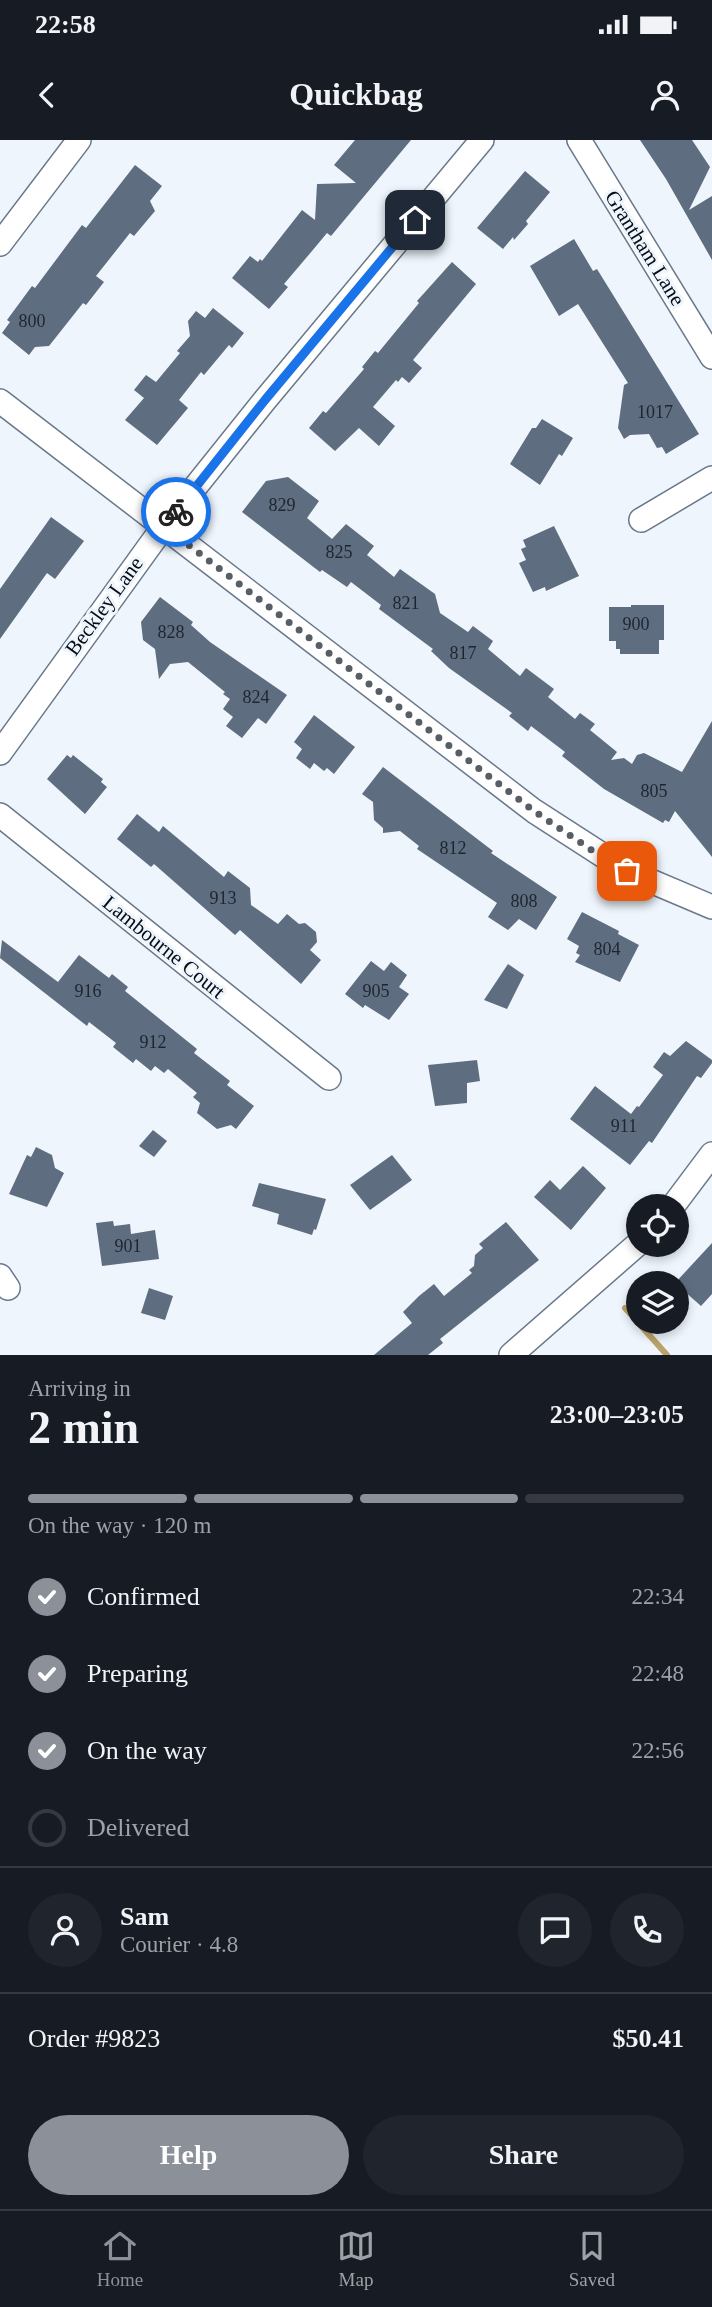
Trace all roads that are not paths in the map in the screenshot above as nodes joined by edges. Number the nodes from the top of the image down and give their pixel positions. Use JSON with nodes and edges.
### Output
{"nodes":[{"id":1,"x":79,"y":140,"type":"edge"},
{"id":2,"x":482,"y":140,"type":"edge"},
{"id":3,"x":579,"y":140,"type":"edge"},
{"id":4,"x":0,"y":244,"type":"edge"},
{"id":5,"x":712,"y":357,"type":"edge"},
{"id":6,"x":0,"y":401,"type":"edge"},
{"id":7,"x":712,"y":478,"type":"edge"},
{"id":8,"x":640,"y":520,"type":"dead end"},
{"id":9,"x":164,"y":526,"type":"junction"},
{"id":10,"x":0,"y":753,"type":"edge"},
{"id":11,"x":0,"y":815,"type":"edge"},
{"id":12,"x":712,"y":907,"type":"edge"},
{"id":13,"x":329,"y":1078,"type":"dead end"},
{"id":14,"x":712,"y":1154,"type":"edge"},
{"id":15,"x":682,"y":1194,"type":"edge"},
{"id":16,"x":626,"y":1254,"type":"edge"},
{"id":17,"x":511,"y":1355,"type":"edge"}],
"edges":[{"from":1,"to":4,"type":"street"},
{"from":2,"to":9,"type":"street","name":"Beckley Lane"},
{"from":3,"to":5,"type":"street","name":"Grantham Lane"},
{"from":6,"to":9,"type":"street"},
{"from":7,"to":8,"type":"street"},
{"from":9,"to":10,"type":"street","name":"Beckley Lane"},
{"from":9,"to":12,"type":"street"},
{"from":11,"to":13,"type":"street","name":"Lambourne Court"},
{"from":14,"to":15,"type":"street"},
{"from":16,"to":17,"type":"street"}]}
